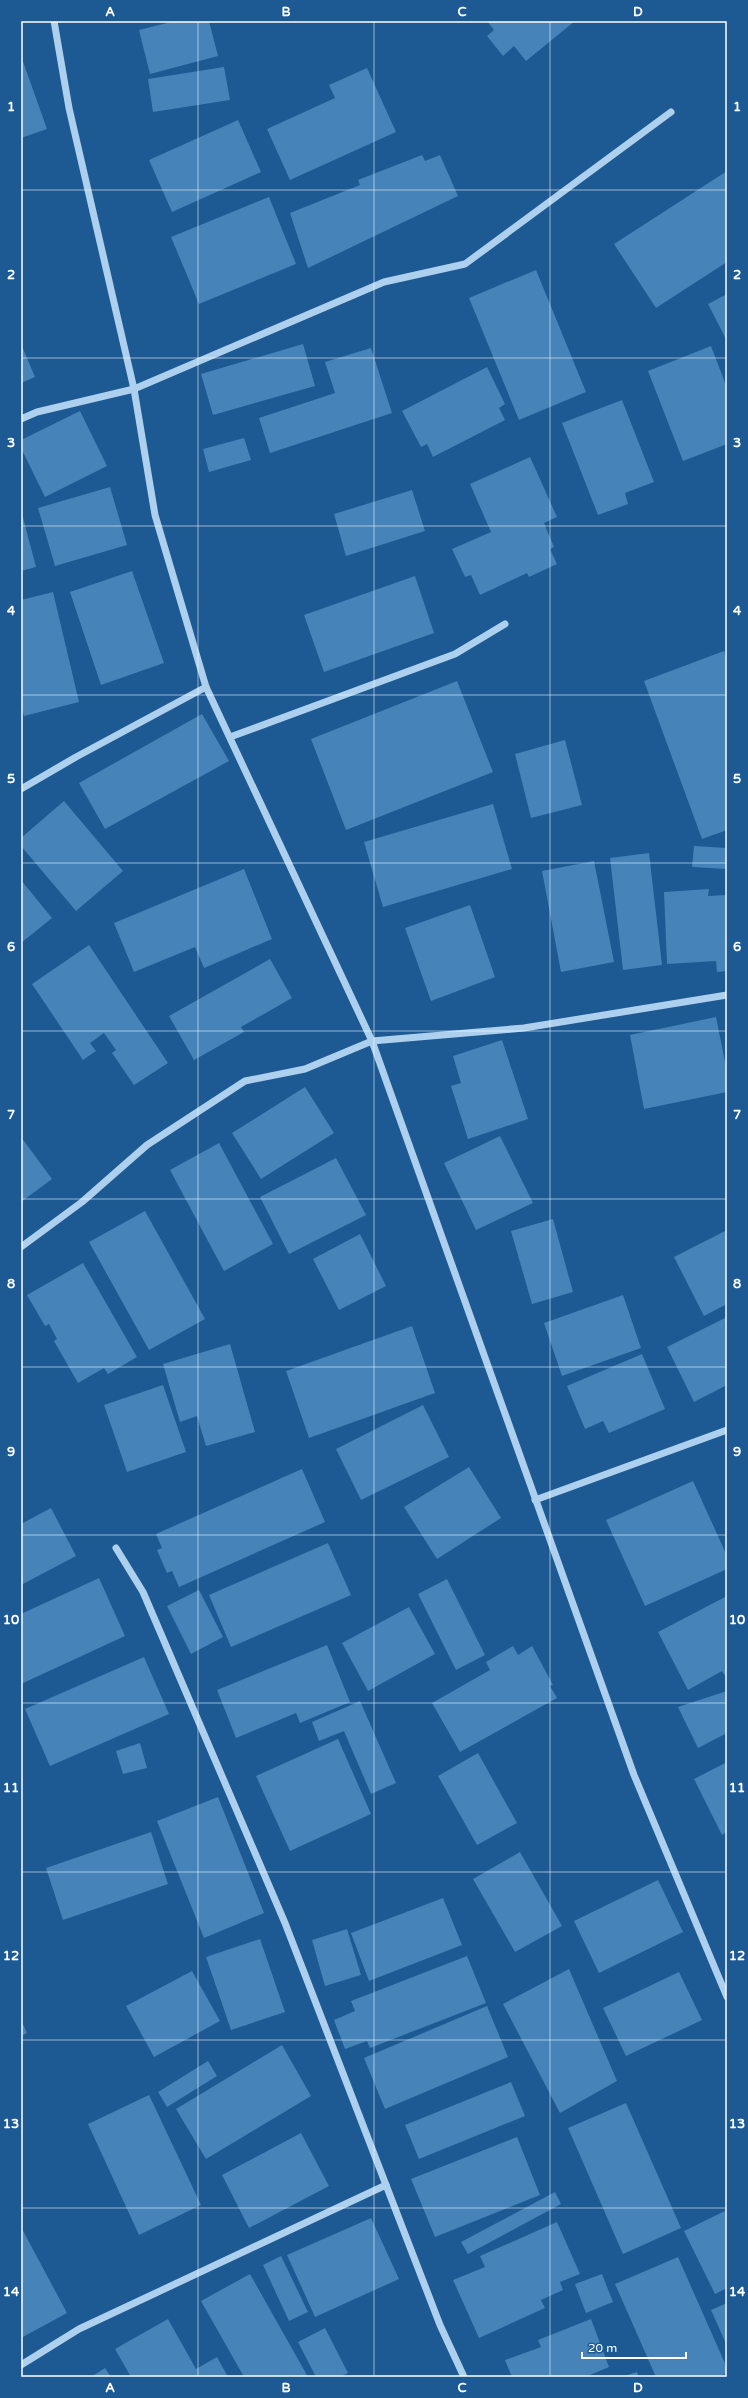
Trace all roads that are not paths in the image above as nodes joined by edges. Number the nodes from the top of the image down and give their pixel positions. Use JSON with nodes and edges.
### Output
{"nodes":[{"id":1,"x":54,"y":21,"type":"edge"},
{"id":2,"x":671,"y":112,"type":"dead end"},
{"id":3,"x":134,"y":389,"type":"junction"},
{"id":4,"x":21,"y":418,"type":"edge"},
{"id":5,"x":505,"y":624,"type":"dead end"},
{"id":6,"x":206,"y":688,"type":"junction"},
{"id":7,"x":230,"y":737,"type":"junction"},
{"id":8,"x":21,"y":790,"type":"edge"},
{"id":9,"x":727,"y":995,"type":"edge"},
{"id":10,"x":372,"y":1041,"type":"junction"},
{"id":11,"x":21,"y":1247,"type":"edge"},
{"id":12,"x":727,"y":1430,"type":"edge"},
{"id":13,"x":535,"y":1500,"type":"junction"},
{"id":14,"x":116,"y":1548,"type":"dead end"},
{"id":15,"x":727,"y":1997,"type":"edge"},
{"id":16,"x":386,"y":2185,"type":"junction"},
{"id":17,"x":21,"y":2365,"type":"edge"},
{"id":18,"x":464,"y":2377,"type":"edge"}],
"edges":[{"from":1,"to":3,"type":"street"},
{"from":2,"to":3,"type":"street"},
{"from":3,"to":4,"type":"street"},
{"from":3,"to":6,"type":"street"},
{"from":5,"to":7,"type":"street"},
{"from":6,"to":7,"type":"street"},
{"from":6,"to":8,"type":"street"},
{"from":7,"to":10,"type":"street"},
{"from":9,"to":10,"type":"street"},
{"from":10,"to":11,"type":"street"},
{"from":10,"to":13,"type":"street"},
{"from":12,"to":13,"type":"street"},
{"from":13,"to":15,"type":"street"},
{"from":14,"to":16,"type":"street"},
{"from":16,"to":17,"type":"street"},
{"from":16,"to":18,"type":"street"}]}
